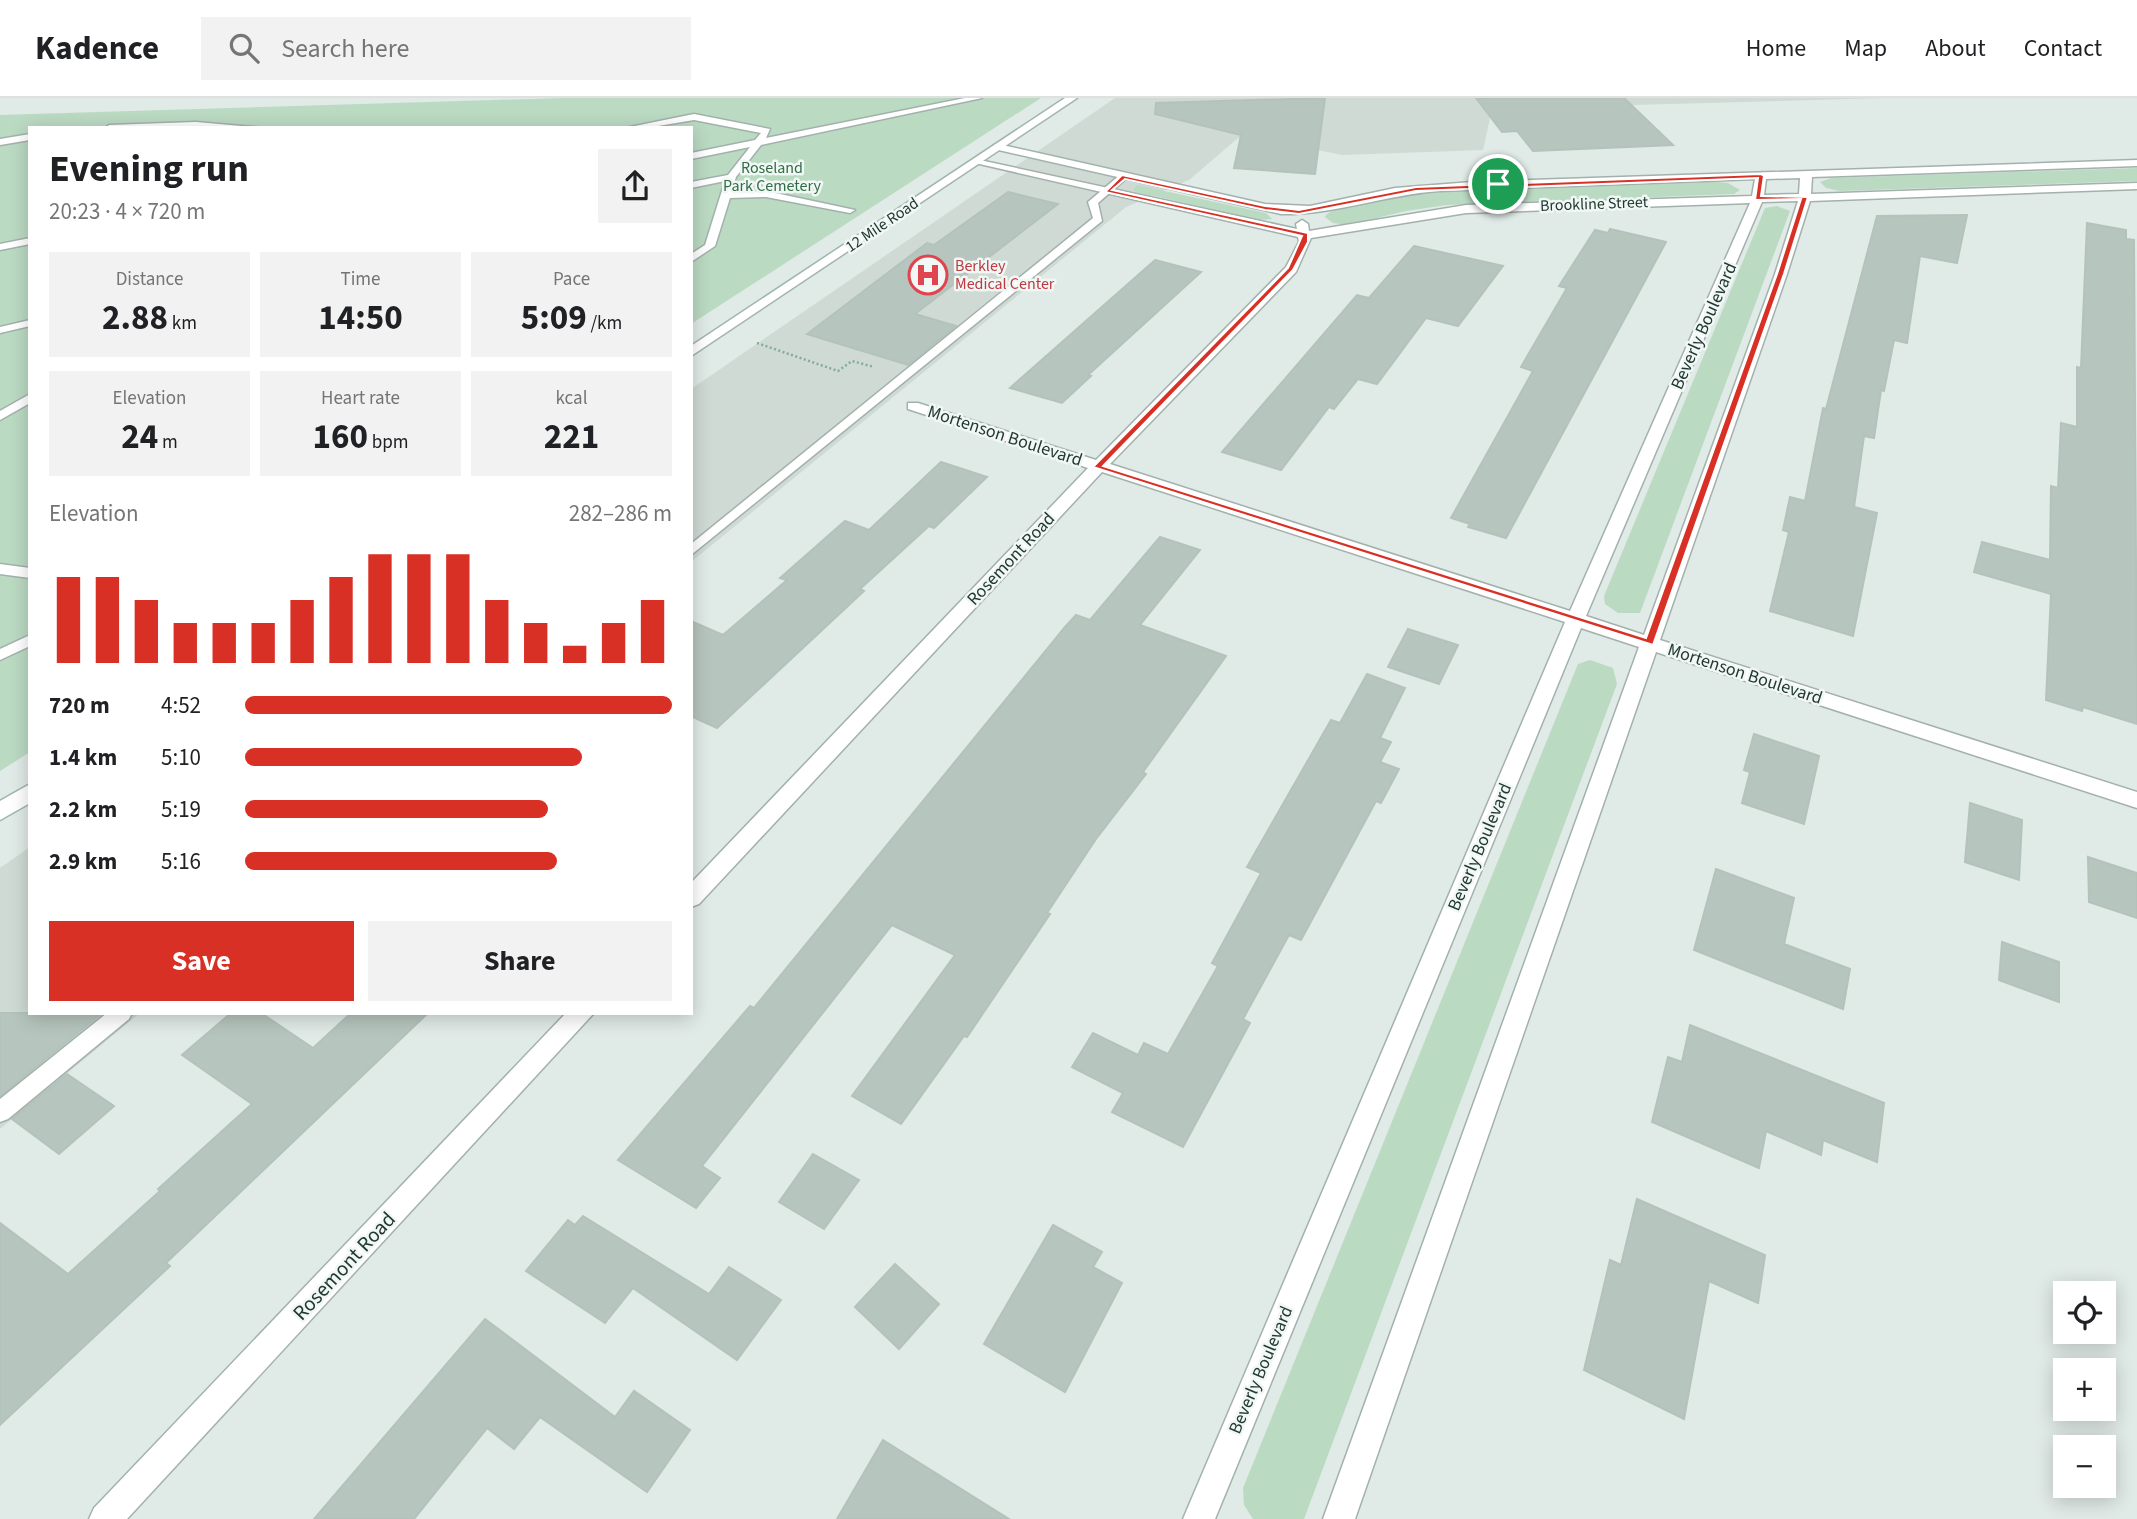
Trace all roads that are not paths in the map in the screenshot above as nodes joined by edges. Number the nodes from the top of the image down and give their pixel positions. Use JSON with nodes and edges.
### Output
{"nodes":[{"id":1,"x":932,"y":98,"type":"edge"},
{"id":2,"x":978,"y":98,"type":"edge"},
{"id":3,"x":1072,"y":98,"type":"edge"},
{"id":4,"x":167,"y":126,"type":"edge"},
{"id":5,"x":218,"y":126,"type":"edge"},
{"id":6,"x":641,"y":126,"type":"edge"},
{"id":7,"x":767,"y":131,"type":"junction"},
{"id":8,"x":28,"y":136,"type":"edge"},
{"id":9,"x":0,"y":142,"type":"edge"},
{"id":10,"x":761,"y":142,"type":"junction"},
{"id":11,"x":693,"y":146,"type":"edge"},
{"id":12,"x":998,"y":147,"type":"junction"},
{"id":13,"x":693,"y":156,"type":"edge"},
{"id":14,"x":979,"y":161,"type":"junction"},
{"id":15,"x":2137,"y":163,"type":"edge"},
{"id":16,"x":1806,"y":175,"type":"junction"},
{"id":17,"x":1761,"y":176,"type":"junction"},
{"id":18,"x":731,"y":177,"type":"junction"},
{"id":19,"x":1124,"y":177,"type":"junction"},
{"id":20,"x":693,"y":185,"type":"edge"},
{"id":21,"x":2137,"y":186,"type":"edge"},
{"id":22,"x":1107,"y":190,"type":"junction"},
{"id":23,"x":728,"y":195,"type":"junction"},
{"id":24,"x":1805,"y":197,"type":"junction"},
{"id":25,"x":1758,"y":198,"type":"junction"},
{"id":26,"x":850,"y":210,"type":"dead end"},
{"id":27,"x":1299,"y":212,"type":"junction"},
{"id":28,"x":1305,"y":235,"type":"junction"},
{"id":29,"x":28,"y":241,"type":"edge"},
{"id":30,"x":0,"y":247,"type":"edge"},
{"id":31,"x":693,"y":258,"type":"edge"},
{"id":32,"x":28,"y":323,"type":"edge"},
{"id":33,"x":0,"y":330,"type":"edge"},
{"id":34,"x":693,"y":351,"type":"edge"},
{"id":35,"x":28,"y":399,"type":"edge"},
{"id":36,"x":913,"y":406,"type":"dead end"},
{"id":37,"x":0,"y":416,"type":"edge"},
{"id":38,"x":1098,"y":467,"type":"junction"},
{"id":39,"x":693,"y":549,"type":"edge"},
{"id":40,"x":0,"y":569,"type":"edge"},
{"id":41,"x":28,"y":573,"type":"edge"},
{"id":42,"x":1576,"y":620,"type":"junction"},
{"id":43,"x":28,"y":641,"type":"edge"},
{"id":44,"x":1649,"y":643,"type":"junction"},
{"id":45,"x":0,"y":655,"type":"edge"},
{"id":46,"x":28,"y":793,"type":"edge"},
{"id":47,"x":2137,"y":800,"type":"edge"},
{"id":48,"x":0,"y":812,"type":"edge"},
{"id":49,"x":693,"y":896,"type":"edge"},
{"id":50,"x":120,"y":1015,"type":"edge"},
{"id":51,"x":580,"y":1015,"type":"edge"},
{"id":52,"x":0,"y":1112,"type":"edge"},
{"id":53,"x":105,"y":1519,"type":"edge"},
{"id":54,"x":1199,"y":1519,"type":"edge"},
{"id":55,"x":1339,"y":1519,"type":"edge"}],
"edges":[{"from":1,"to":7,"type":"lane"},
{"from":2,"to":10,"type":"lane"},
{"from":3,"to":12,"type":"street","name":"12 Mile Road"},
{"from":4,"to":5,"type":"lane"},
{"from":6,"to":7,"type":"lane"},
{"from":7,"to":10,"type":"lane"},
{"from":7,"to":11,"type":"lane"},
{"from":8,"to":9,"type":"lane"},
{"from":10,"to":13,"type":"lane"},
{"from":10,"to":18,"type":"lane"},
{"from":12,"to":14,"type":"street","name":"12 Mile Road"},
{"from":12,"to":19,"type":"street","name":"Brookline Street"},
{"from":14,"to":22,"type":"street","name":"Brookline Street"},
{"from":14,"to":34,"type":"street","name":"12 Mile Road"},
{"from":15,"to":16,"type":"street","name":"Brookline Street"},
{"from":16,"to":17,"type":"street","name":"Brookline Street"},
{"from":16,"to":24,"type":"street"},
{"from":17,"to":25,"type":"street","name":"Beverly Boulevard"},
{"from":17,"to":27,"type":"street","name":"Brookline Street"},
{"from":18,"to":20,"type":"lane"},
{"from":18,"to":23,"type":"lane"},
{"from":19,"to":22,"type":"lane"},
{"from":19,"to":27,"type":"street","name":"Brookline Street"},
{"from":21,"to":24,"type":"street","name":"Brookline Street"},
{"from":22,"to":28,"type":"street","name":"Brookline Street"},
{"from":22,"to":39,"type":"lane"},
{"from":23,"to":26,"type":"lane"},
{"from":23,"to":31,"type":"lane"},
{"from":24,"to":25,"type":"street","name":"Brookline Street"},
{"from":24,"to":44,"type":"street"},
{"from":25,"to":28,"type":"street","name":"Brookline Street"},
{"from":25,"to":42,"type":"street","name":"Beverly Boulevard"},
{"from":27,"to":28,"type":"street"},
{"from":28,"to":38,"type":"street","name":"Rosemont Road"},
{"from":29,"to":30,"type":"lane"},
{"from":32,"to":33,"type":"lane"},
{"from":35,"to":37,"type":"lane"},
{"from":36,"to":38,"type":"street","name":"Mortenson Boulevard"},
{"from":38,"to":42,"type":"street","name":"Mortenson Boulevard"},
{"from":38,"to":49,"type":"street","name":"Rosemont Road"},
{"from":40,"to":41,"type":"lane"},
{"from":42,"to":44,"type":"street","name":"Mortenson Boulevard"},
{"from":42,"to":54,"type":"street","name":"Beverly Boulevard"},
{"from":43,"to":45,"type":"lane"},
{"from":44,"to":47,"type":"street","name":"Mortenson Boulevard"},
{"from":44,"to":55,"type":"street"},
{"from":46,"to":48,"type":"street"},
{"from":50,"to":52,"type":"lane"},
{"from":51,"to":53,"type":"street","name":"Rosemont Road"}]}
